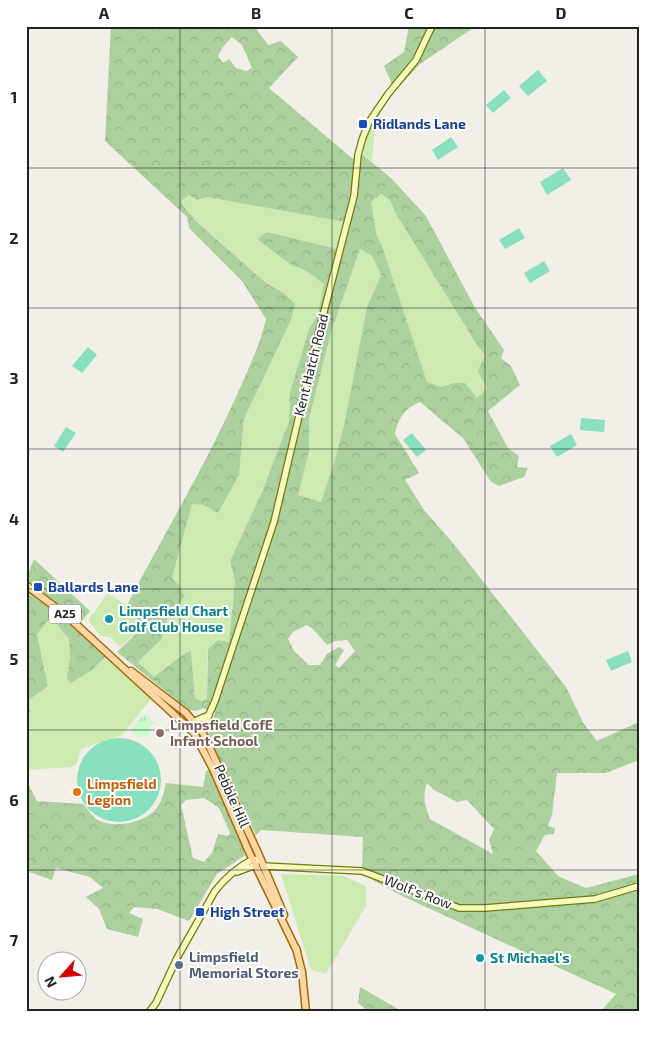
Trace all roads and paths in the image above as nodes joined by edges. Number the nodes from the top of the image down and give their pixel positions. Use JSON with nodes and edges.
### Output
{"nodes":[{"id":1,"x":432,"y":26,"type":"edge"},
{"id":2,"x":26,"y":585,"type":"edge"},
{"id":3,"x":108,"y":653,"type":"junction"},
{"id":4,"x":208,"y":715,"type":"junction"},
{"id":5,"x":195,"y":721,"type":"junction"},
{"id":6,"x":200,"y":727,"type":"junction"},
{"id":7,"x":191,"y":730,"type":"junction"},
{"id":8,"x":258,"y":863,"type":"junction"},
{"id":9,"x":639,"y":886,"type":"edge"},
{"id":10,"x":149,"y":1012,"type":"edge"},
{"id":11,"x":306,"y":1012,"type":"edge"}],
"edges":[{"from":1,"to":4,"type":"main road","name":"Kent Hatch Road"},
{"from":2,"to":3,"type":"main road","number":"A25"},
{"from":3,"to":5,"type":"main road","number":"A25"},
{"from":3,"to":7,"type":"main road","name":"Pebble Hill"},
{"from":4,"to":5,"type":"main road"},
{"from":4,"to":6,"type":"main road","name":"Kent Hatch Road"},
{"from":5,"to":6,"type":"main road","number":"A25"},
{"from":5,"to":7,"type":"main road"},
{"from":6,"to":7,"type":"main road","name":"Kent Hatch Road"},
{"from":6,"to":8,"type":"main road","name":"Pebble Hill","number":"A25"},
{"from":7,"to":8,"type":"main road","name":"Pebble Hill"},
{"from":8,"to":9,"type":"main road","name":"Wolf's Row"},
{"from":8,"to":10,"type":"main road"},
{"from":8,"to":11,"type":"main road","number":"A25"}]}
